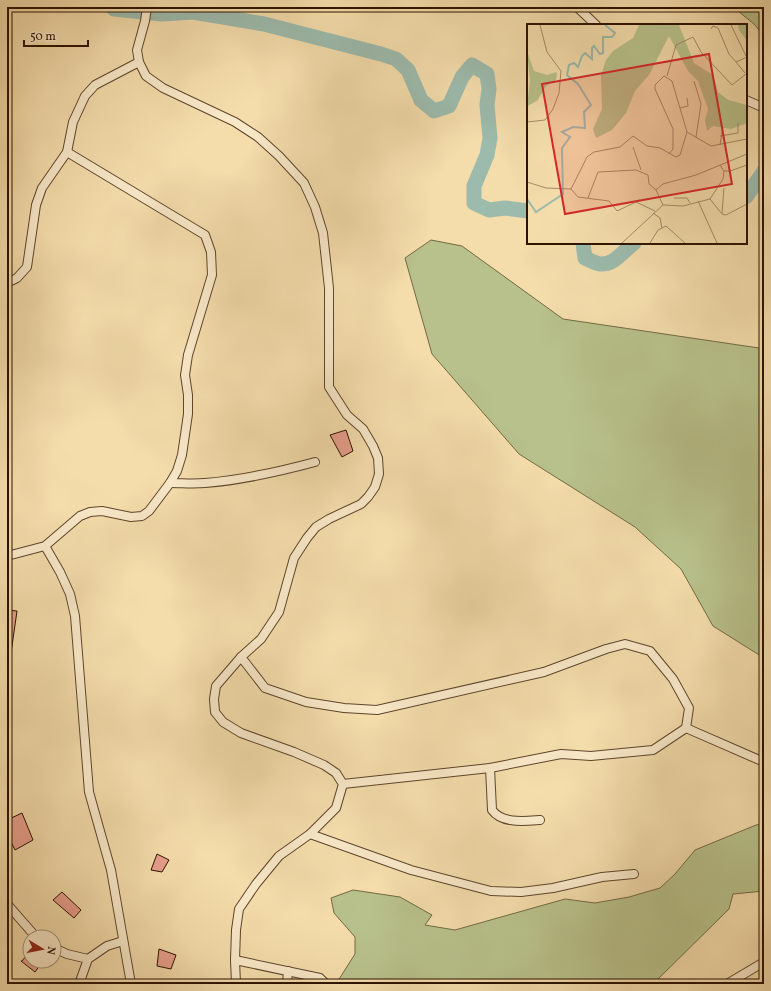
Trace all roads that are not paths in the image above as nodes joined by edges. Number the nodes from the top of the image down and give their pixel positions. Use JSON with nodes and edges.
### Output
{"nodes":[{"id":1,"x":147,"y":7,"type":"edge"},
{"id":2,"x":577,"y":7,"type":"edge"},
{"id":3,"x":595,"y":24,"type":"edge"},
{"id":4,"x":139,"y":62,"type":"junction"},
{"id":5,"x":747,"y":100,"type":"edge"},
{"id":6,"x":764,"y":108,"type":"edge"},
{"id":7,"x":67,"y":152,"type":"junction"},
{"id":8,"x":7,"y":283,"type":"edge"},
{"id":9,"x":315,"y":462,"type":"dead end"},
{"id":10,"x":170,"y":483,"type":"junction"},
{"id":11,"x":45,"y":546,"type":"junction"},
{"id":12,"x":7,"y":556,"type":"edge"},
{"id":13,"x":241,"y":657,"type":"junction"},
{"id":14,"x":686,"y":728,"type":"junction"},
{"id":15,"x":764,"y":762,"type":"edge"},
{"id":16,"x":490,"y":768,"type":"junction"},
{"id":17,"x":344,"y":784,"type":"junction"},
{"id":18,"x":540,"y":820,"type":"dead end"},
{"id":19,"x":310,"y":834,"type":"junction"},
{"id":20,"x":634,"y":874,"type":"dead end"},
{"id":21,"x":7,"y":904,"type":"edge"},
{"id":22,"x":29,"y":929,"type":"edge"},
{"id":23,"x":123,"y":941,"type":"junction"},
{"id":24,"x":62,"y":952,"type":"edge"},
{"id":25,"x":88,"y":959,"type":"junction"},
{"id":26,"x":235,"y":960,"type":"junction"},
{"id":27,"x":764,"y":962,"type":"edge"},
{"id":28,"x":288,"y":971,"type":"junction"},
{"id":29,"x":79,"y":984,"type":"edge"},
{"id":30,"x":131,"y":984,"type":"edge"},
{"id":31,"x":236,"y":984,"type":"edge"},
{"id":32,"x":287,"y":984,"type":"edge"},
{"id":33,"x":326,"y":984,"type":"edge"},
{"id":34,"x":727,"y":984,"type":"edge"}],
"edges":[{"from":1,"to":4,"type":"street"},
{"from":2,"to":3,"type":"street"},
{"from":4,"to":7,"type":"street"},
{"from":4,"to":13,"type":"street"},
{"from":5,"to":6,"type":"street"},
{"from":7,"to":8,"type":"street"},
{"from":7,"to":10,"type":"street"},
{"from":9,"to":10,"type":"street"},
{"from":10,"to":11,"type":"street"},
{"from":11,"to":12,"type":"street"},
{"from":11,"to":23,"type":"street"},
{"from":13,"to":14,"type":"street"},
{"from":13,"to":17,"type":"street"},
{"from":14,"to":15,"type":"street"},
{"from":14,"to":16,"type":"street"},
{"from":16,"to":17,"type":"street"},
{"from":16,"to":18,"type":"street"},
{"from":17,"to":19,"type":"street"},
{"from":19,"to":20,"type":"street"},
{"from":19,"to":26,"type":"street"},
{"from":21,"to":22,"type":"street"},
{"from":23,"to":25,"type":"street"},
{"from":23,"to":30,"type":"street"},
{"from":24,"to":25,"type":"street"},
{"from":25,"to":29,"type":"street"},
{"from":26,"to":28,"type":"street"},
{"from":26,"to":31,"type":"street"},
{"from":27,"to":34,"type":"street"},
{"from":28,"to":32,"type":"street"},
{"from":28,"to":33,"type":"street"}]}
